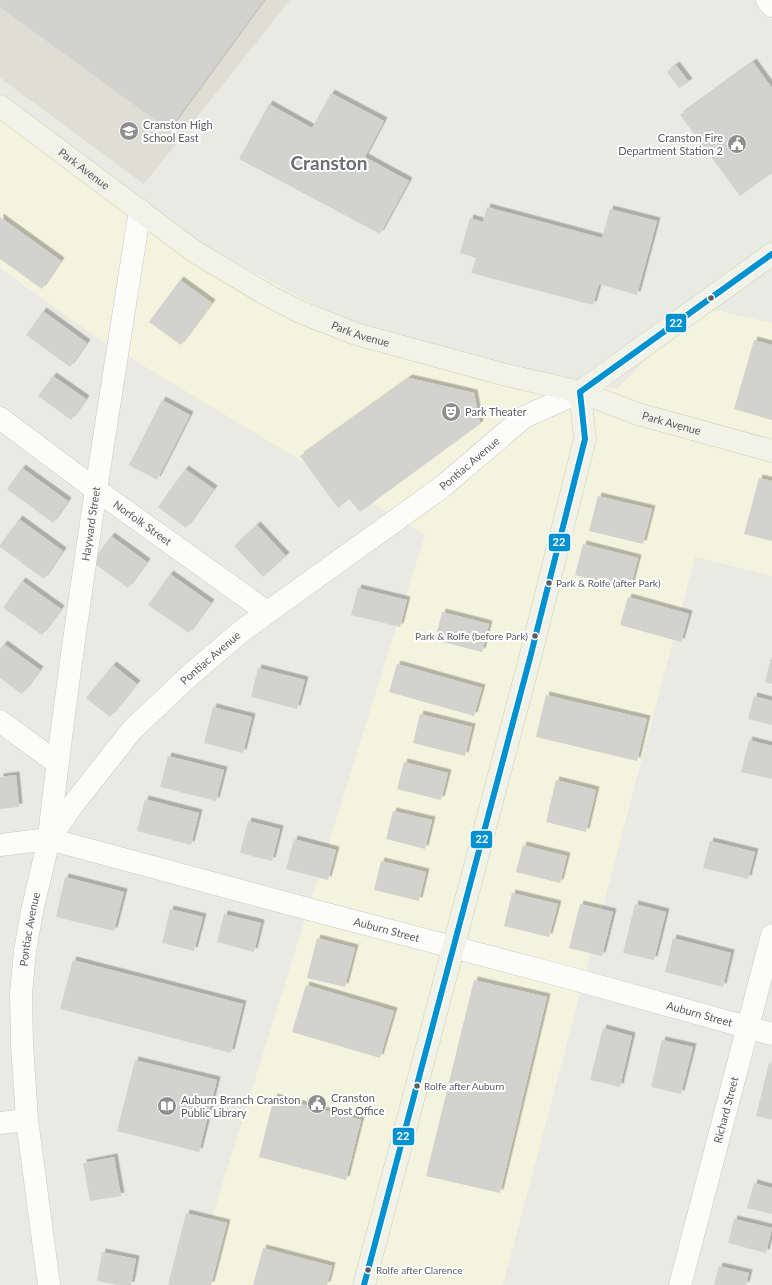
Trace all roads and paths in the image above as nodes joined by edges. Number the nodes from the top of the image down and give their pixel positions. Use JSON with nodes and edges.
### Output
{"nodes":[{"id":1,"x":767,"y":0,"type":"edge"},
{"id":2,"x":772,"y":6,"type":"edge"},
{"id":3,"x":0,"y":106,"type":"edge"},
{"id":4,"x":140,"y":210,"type":"junction"},
{"id":5,"x":772,"y":254,"type":"edge"},
{"id":6,"x":580,"y":392,"type":"junction"},
{"id":7,"x":0,"y":418,"type":"edge"},
{"id":8,"x":772,"y":451,"type":"edge"},
{"id":9,"x":95,"y":489,"type":"junction"},
{"id":10,"x":267,"y":612,"type":"junction"},
{"id":11,"x":0,"y":721,"type":"edge"},
{"id":12,"x":57,"y":763,"type":"junction"},
{"id":13,"x":49,"y":839,"type":"junction"},
{"id":14,"x":0,"y":845,"type":"edge"},
{"id":15,"x":772,"y":935,"type":"edge"},
{"id":16,"x":453,"y":947,"type":"junction"},
{"id":17,"x":747,"y":1028,"type":"junction"},
{"id":18,"x":772,"y":1034,"type":"edge"},
{"id":19,"x":27,"y":1120,"type":"junction"},
{"id":20,"x":0,"y":1123,"type":"edge"},
{"id":21,"x":49,"y":1285,"type":"edge"},
{"id":22,"x":364,"y":1285,"type":"edge"},
{"id":23,"x":680,"y":1285,"type":"edge"}],
"edges":[{"from":1,"to":2,"type":"street"},
{"from":3,"to":4,"type":"main road","name":"Park Avenue"},
{"from":4,"to":6,"type":"main road","name":"Park Avenue"},
{"from":4,"to":9,"type":"street","name":"Hayward Street"},
{"from":5,"to":6,"type":"main road","name":"Pontiac Avenue"},
{"from":6,"to":8,"type":"main road","name":"Park Avenue"},
{"from":6,"to":10,"type":"street","name":"Pontiac Avenue"},
{"from":6,"to":16,"type":"main road"},
{"from":7,"to":9,"type":"street","name":"Norfolk Street"},
{"from":9,"to":10,"type":"street","name":"Norfolk Street"},
{"from":9,"to":12,"type":"street","name":"Hayward Street"},
{"from":10,"to":13,"type":"street","name":"Pontiac Avenue"},
{"from":11,"to":12,"type":"street"},
{"from":12,"to":13,"type":"street","name":"Hayward Street"},
{"from":13,"to":14,"type":"street","name":"Auburn Street"},
{"from":13,"to":16,"type":"street","name":"Auburn Street"},
{"from":13,"to":19,"type":"street","name":"Pontiac Avenue"},
{"from":15,"to":17,"type":"street","name":"Richard Street"},
{"from":16,"to":17,"type":"street","name":"Auburn Street"},
{"from":16,"to":22,"type":"main road"},
{"from":17,"to":18,"type":"street","name":"Auburn Street"},
{"from":17,"to":23,"type":"street","name":"Richard Street"},
{"from":19,"to":20,"type":"street"},
{"from":19,"to":21,"type":"street","name":"Pontiac Avenue"}]}
